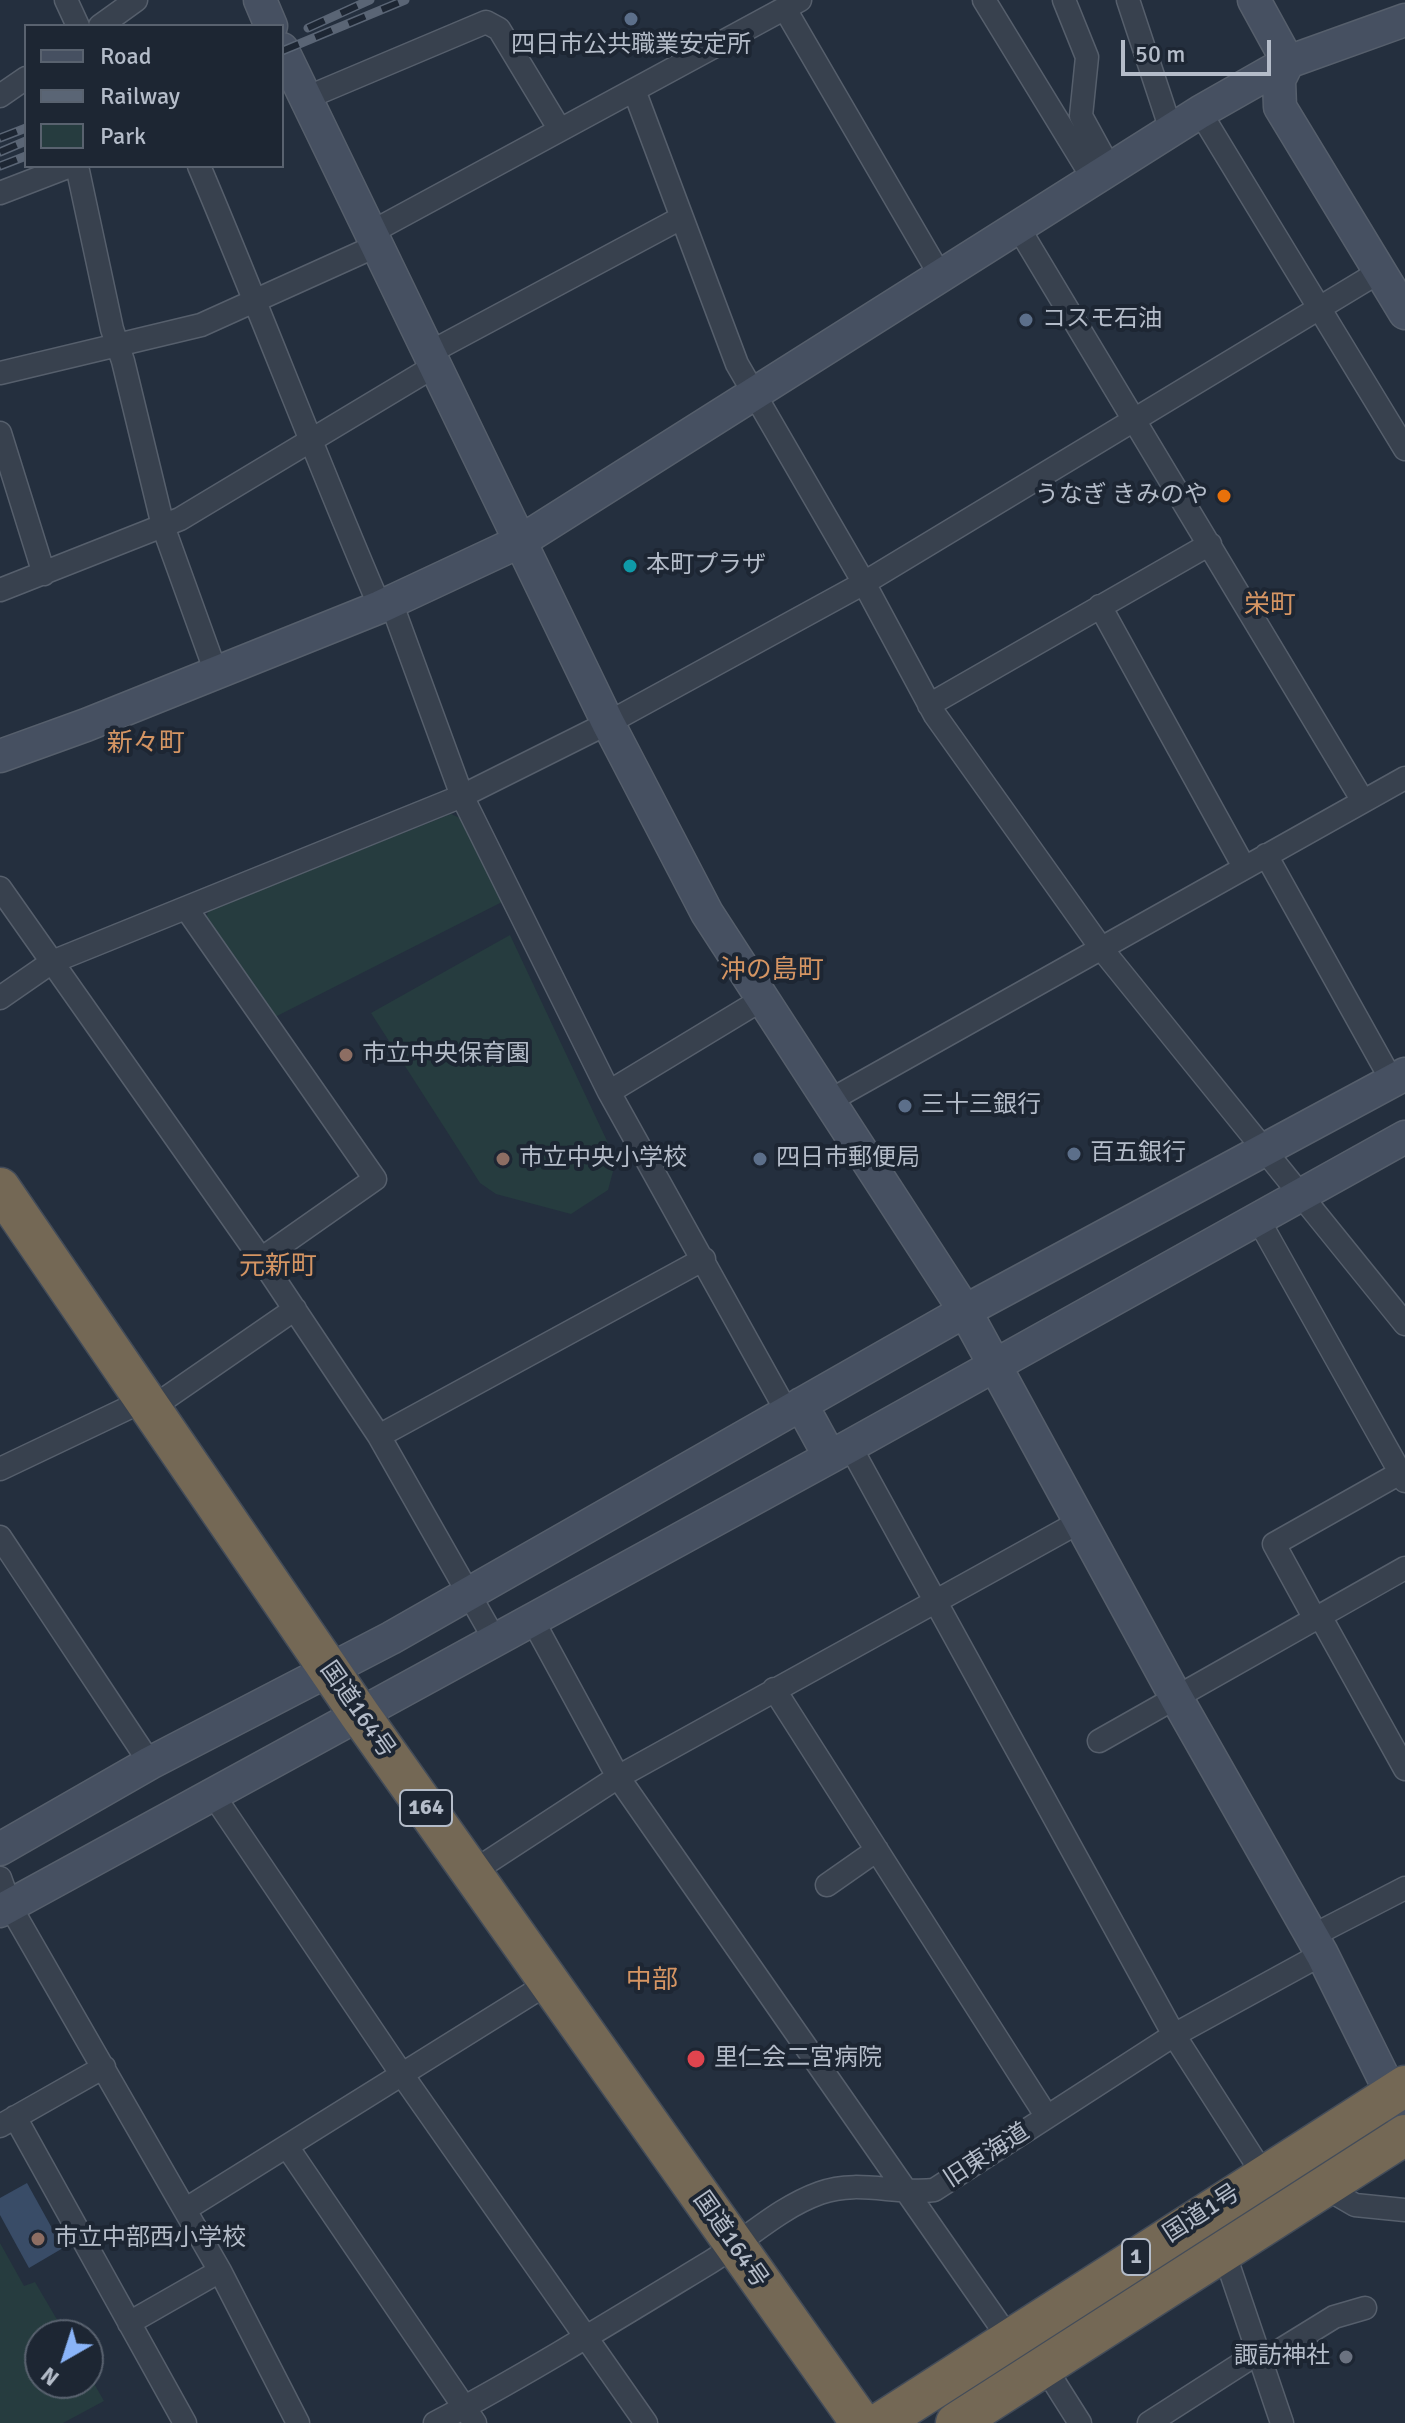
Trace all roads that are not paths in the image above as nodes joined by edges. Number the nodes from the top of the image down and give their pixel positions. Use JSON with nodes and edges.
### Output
{"nodes":[{"id":1,"x":66,"y":0,"type":"edge"},
{"id":2,"x":136,"y":0,"type":"edge"},
{"id":3,"x":260,"y":0,"type":"edge"},
{"id":4,"x":984,"y":0,"type":"edge"},
{"id":5,"x":1064,"y":0,"type":"edge"},
{"id":6,"x":1128,"y":0,"type":"edge"},
{"id":7,"x":1254,"y":0,"type":"edge"},
{"id":8,"x":793,"y":4,"type":"edge"},
{"id":9,"x":1405,"y":20,"type":"edge"},
{"id":10,"x":77,"y":24,"type":"edge"},
{"id":11,"x":103,"y":24,"type":"edge"},
{"id":12,"x":270,"y":24,"type":"edge"},
{"id":13,"x":1288,"y":62,"type":"junction"},
{"id":14,"x":291,"y":73,"type":"edge"},
{"id":15,"x":24,"y":79,"type":"edge"},
{"id":16,"x":634,"y":90,"type":"junction"},
{"id":17,"x":0,"y":96,"type":"edge"},
{"id":18,"x":1200,"y":112,"type":"junction"},
{"id":19,"x":560,"y":130,"type":"junction"},
{"id":20,"x":1171,"y":130,"type":"junction"},
{"id":21,"x":65,"y":168,"type":"edge"},
{"id":22,"x":77,"y":168,"type":"edge"},
{"id":23,"x":200,"y":168,"type":"edge"},
{"id":24,"x":1102,"y":175,"type":"junction"},
{"id":25,"x":0,"y":193,"type":"edge"},
{"id":26,"x":681,"y":218,"type":"junction"},
{"id":27,"x":1018,"y":227,"type":"junction"},
{"id":28,"x":373,"y":239,"type":"junction"},
{"id":29,"x":1379,"y":272,"type":"junction"},
{"id":30,"x":940,"y":275,"type":"junction"},
{"id":31,"x":256,"y":300,"type":"junction"},
{"id":32,"x":1320,"y":306,"type":"junction"},
{"id":33,"x":1405,"y":313,"type":"edge"},
{"id":34,"x":117,"y":344,"type":"junction"},
{"id":35,"x":430,"y":360,"type":"junction"},
{"id":36,"x":0,"y":373,"type":"edge"},
{"id":37,"x":752,"y":395,"type":"junction"},
{"id":38,"x":1135,"y":421,"type":"junction"},
{"id":39,"x":0,"y":433,"type":"edge"},
{"id":40,"x":309,"y":442,"type":"junction"},
{"id":41,"x":1405,"y":449,"type":"edge"},
{"id":42,"x":163,"y":526,"type":"junction"},
{"id":43,"x":521,"y":541,"type":"junction"},
{"id":44,"x":1210,"y":544,"type":"junction"},
{"id":45,"x":44,"y":574,"type":"junction"},
{"id":46,"x":864,"y":583,"type":"junction"},
{"id":47,"x":0,"y":590,"type":"edge"},
{"id":48,"x":385,"y":605,"type":"junction"},
{"id":49,"x":1100,"y":606,"type":"junction"},
{"id":50,"x":215,"y":670,"type":"junction"},
{"id":51,"x":929,"y":705,"type":"junction"},
{"id":52,"x":608,"y":723,"type":"junction"},
{"id":53,"x":0,"y":756,"type":"edge"},
{"id":54,"x":1403,"y":784,"type":"edge"},
{"id":55,"x":462,"y":796,"type":"junction"},
{"id":56,"x":1363,"y":801,"type":"junction"},
{"id":57,"x":1266,"y":855,"type":"junction"},
{"id":58,"x":1244,"y":867,"type":"junction"},
{"id":59,"x":0,"y":888,"type":"edge"},
{"id":60,"x":186,"y":908,"type":"junction"},
{"id":61,"x":1101,"y":948,"type":"junction"},
{"id":62,"x":52,"y":962,"type":"junction"},
{"id":63,"x":0,"y":998,"type":"edge"},
{"id":64,"x":761,"y":1000,"type":"junction"},
{"id":65,"x":1398,"y":1078,"type":"edge"},
{"id":66,"x":609,"y":1092,"type":"junction"},
{"id":67,"x":829,"y":1101,"type":"junction"},
{"id":68,"x":1405,"y":1137,"type":"edge"},
{"id":69,"x":1266,"y":1151,"type":"junction"},
{"id":70,"x":0,"y":1188,"type":"edge"},
{"id":71,"x":1302,"y":1195,"type":"junction"},
{"id":72,"x":1258,"y":1219,"type":"junction"},
{"id":73,"x":261,"y":1259,"type":"junction"},
{"id":74,"x":704,"y":1259,"type":"junction"},
{"id":75,"x":295,"y":1309,"type":"junction"},
{"id":76,"x":965,"y":1311,"type":"junction"},
{"id":77,"x":1405,"y":1324,"type":"edge"},
{"id":78,"x":995,"y":1363,"type":"junction"},
{"id":79,"x":150,"y":1403,"type":"junction"},
{"id":80,"x":794,"y":1408,"type":"junction"},
{"id":81,"x":379,"y":1436,"type":"junction"},
{"id":82,"x":840,"y":1451,"type":"junction"},
{"id":83,"x":0,"y":1469,"type":"edge"},
{"id":84,"x":1403,"y":1477,"type":"edge"},
{"id":85,"x":1081,"y":1521,"type":"junction"},
{"id":86,"x":0,"y":1537,"type":"edge"},
{"id":87,"x":1405,"y":1568,"type":"edge"},
{"id":88,"x":469,"y":1594,"type":"junction"},
{"id":89,"x":936,"y":1601,"type":"junction"},
{"id":90,"x":1318,"y":1618,"type":"junction"},
{"id":91,"x":532,"y":1619,"type":"junction"},
{"id":92,"x":495,"y":1640,"type":"junction"},
{"id":93,"x":329,"y":1670,"type":"junction"},
{"id":94,"x":774,"y":1689,"type":"junction"},
{"id":95,"x":1177,"y":1699,"type":"junction"},
{"id":96,"x":360,"y":1715,"type":"junction"},
{"id":97,"x":1099,"y":1741,"type":"dead end"},
{"id":98,"x":150,"y":1763,"type":"junction"},
{"id":99,"x":1405,"y":1769,"type":"edge"},
{"id":100,"x":618,"y":1777,"type":"junction"},
{"id":101,"x":214,"y":1796,"type":"junction"},
{"id":102,"x":0,"y":1849,"type":"edge"},
{"id":103,"x":877,"y":1850,"type":"junction"},
{"id":104,"x":471,"y":1873,"type":"junction"},
{"id":105,"x":827,"y":1885,"type":"dead end"},
{"id":106,"x":1405,"y":1888,"type":"edge"},
{"id":107,"x":3,"y":1898,"type":"edge"},
{"id":108,"x":1317,"y":1945,"type":"junction"},
{"id":109,"x":550,"y":1982,"type":"junction"},
{"id":110,"x":1174,"y":2035,"type":"junction"},
{"id":111,"x":104,"y":2067,"type":"junction"},
{"id":112,"x":403,"y":2076,"type":"junction"},
{"id":113,"x":1401,"y":2100,"type":"edge"},
{"id":114,"x":1047,"y":2117,"type":"junction"},
{"id":115,"x":8,"y":2122,"type":"edge"},
{"id":116,"x":1405,"y":2135,"type":"edge"},
{"id":117,"x":288,"y":2148,"type":"junction"},
{"id":118,"x":1263,"y":2174,"type":"junction"},
{"id":119,"x":1324,"y":2187,"type":"junction"},
{"id":120,"x":908,"y":2193,"type":"junction"},
{"id":121,"x":186,"y":2209,"type":"junction"},
{"id":122,"x":1405,"y":2210,"type":"edge"},
{"id":123,"x":734,"y":2246,"type":"junction"},
{"id":124,"x":1224,"y":2252,"type":"junction"},
{"id":125,"x":220,"y":2271,"type":"junction"},
{"id":126,"x":1365,"y":2308,"type":"dead end"},
{"id":127,"x":129,"y":2323,"type":"junction"},
{"id":128,"x":586,"y":2335,"type":"junction"},
{"id":129,"x":1010,"y":2340,"type":"junction"},
{"id":130,"x":1259,"y":2357,"type":"junction"},
{"id":131,"x":1044,"y":2366,"type":"junction"},
{"id":132,"x":470,"y":2415,"type":"edge"},
{"id":133,"x":185,"y":2423,"type":"edge"},
{"id":134,"x":298,"y":2423,"type":"edge"},
{"id":135,"x":435,"y":2423,"type":"edge"},
{"id":136,"x":646,"y":2423,"type":"edge"},
{"id":137,"x":861,"y":2423,"type":"edge"},
{"id":138,"x":880,"y":2423,"type":"edge"},
{"id":139,"x":956,"y":2423,"type":"edge"},
{"id":140,"x":1080,"y":2423,"type":"edge"},
{"id":141,"x":1149,"y":2423,"type":"edge"},
{"id":142,"x":1282,"y":2423,"type":"edge"}],
"edges":[{"from":1,"to":10,"type":"street"},
{"from":2,"to":11,"type":"street"},
{"from":3,"to":12,"type":"street"},
{"from":4,"to":24,"type":"street"},
{"from":5,"to":24,"type":"street"},
{"from":6,"to":20,"type":"street"},
{"from":7,"to":13,"type":"street"},
{"from":8,"to":16,"type":"street"},
{"from":8,"to":30,"type":"street"},
{"from":9,"to":13,"type":"street"},
{"from":13,"to":18,"type":"street"},
{"from":13,"to":29,"type":"street"},
{"from":14,"to":19,"type":"street"},
{"from":14,"to":28,"type":"street"},
{"from":15,"to":17,"type":"street"},
{"from":16,"to":19,"type":"street"},
{"from":16,"to":26,"type":"street"},
{"from":18,"to":20,"type":"street"},
{"from":18,"to":32,"type":"street"},
{"from":19,"to":28,"type":"street"},
{"from":20,"to":24,"type":"street"},
{"from":21,"to":25,"type":"street"},
{"from":22,"to":34,"type":"street"},
{"from":23,"to":31,"type":"street"},
{"from":24,"to":27,"type":"street"},
{"from":26,"to":35,"type":"street"},
{"from":26,"to":37,"type":"street"},
{"from":27,"to":30,"type":"street"},
{"from":27,"to":38,"type":"street"},
{"from":28,"to":31,"type":"street"},
{"from":28,"to":35,"type":"street"},
{"from":29,"to":32,"type":"street"},
{"from":29,"to":33,"type":"street"},
{"from":30,"to":37,"type":"street"},
{"from":31,"to":34,"type":"street"},
{"from":31,"to":40,"type":"street"},
{"from":32,"to":38,"type":"street"},
{"from":32,"to":41,"type":"street"},
{"from":34,"to":36,"type":"street"},
{"from":34,"to":42,"type":"street"},
{"from":35,"to":40,"type":"street"},
{"from":35,"to":43,"type":"street"},
{"from":37,"to":43,"type":"street"},
{"from":37,"to":46,"type":"street"},
{"from":38,"to":44,"type":"street"},
{"from":38,"to":46,"type":"street"},
{"from":39,"to":45,"type":"street"},
{"from":40,"to":42,"type":"street"},
{"from":40,"to":48,"type":"street"},
{"from":42,"to":45,"type":"street"},
{"from":42,"to":50,"type":"street"},
{"from":43,"to":48,"type":"street"},
{"from":43,"to":52,"type":"street"},
{"from":44,"to":49,"type":"street"},
{"from":44,"to":56,"type":"street"},
{"from":45,"to":47,"type":"street"},
{"from":46,"to":51,"type":"street"},
{"from":46,"to":52,"type":"street"},
{"from":48,"to":50,"type":"street"},
{"from":48,"to":55,"type":"street"},
{"from":49,"to":51,"type":"street"},
{"from":49,"to":58,"type":"street"},
{"from":50,"to":53,"type":"street"},
{"from":51,"to":61,"type":"street"},
{"from":52,"to":55,"type":"street"},
{"from":52,"to":64,"type":"street"},
{"from":54,"to":56,"type":"street"},
{"from":55,"to":60,"type":"street"},
{"from":55,"to":66,"type":"street"},
{"from":56,"to":57,"type":"street"},
{"from":57,"to":58,"type":"street"},
{"from":57,"to":65,"type":"street"},
{"from":58,"to":61,"type":"street"},
{"from":59,"to":62,"type":"street"},
{"from":60,"to":62,"type":"street"},
{"from":60,"to":73,"type":"street"},
{"from":61,"to":67,"type":"street"},
{"from":61,"to":69,"type":"street"},
{"from":62,"to":63,"type":"street"},
{"from":62,"to":73,"type":"street"},
{"from":64,"to":66,"type":"street"},
{"from":64,"to":67,"type":"street"},
{"from":65,"to":69,"type":"street"},
{"from":66,"to":74,"type":"street"},
{"from":67,"to":76,"type":"street"},
{"from":68,"to":71,"type":"street"},
{"from":69,"to":71,"type":"street"},
{"from":69,"to":76,"type":"street"},
{"from":70,"to":79,"type":"highway","name":"国道164号","number":"164"},
{"from":71,"to":72,"type":"street"},
{"from":71,"to":77,"type":"street"},
{"from":72,"to":78,"type":"street"},
{"from":72,"to":84,"type":"street"},
{"from":73,"to":75,"type":"street"},
{"from":74,"to":80,"type":"street"},
{"from":74,"to":81,"type":"street"},
{"from":75,"to":79,"type":"street"},
{"from":75,"to":81,"type":"street"},
{"from":76,"to":78,"type":"street"},
{"from":76,"to":80,"type":"street"},
{"from":78,"to":82,"type":"street"},
{"from":78,"to":85,"type":"street"},
{"from":79,"to":83,"type":"street"},
{"from":79,"to":93,"type":"highway","name":"国道164号","number":"164"},
{"from":80,"to":82,"type":"street"},
{"from":80,"to":88,"type":"street"},
{"from":81,"to":88,"type":"street"},
{"from":82,"to":89,"type":"street"},
{"from":82,"to":91,"type":"street"},
{"from":84,"to":90,"type":"street"},
{"from":85,"to":89,"type":"street"},
{"from":85,"to":95,"type":"street"},
{"from":86,"to":98,"type":"street"},
{"from":87,"to":90,"type":"street"},
{"from":88,"to":92,"type":"street"},
{"from":88,"to":93,"type":"street"},
{"from":89,"to":94,"type":"street"},
{"from":89,"to":110,"type":"street"},
{"from":90,"to":95,"type":"street"},
{"from":90,"to":99,"type":"street"},
{"from":91,"to":92,"type":"street"},
{"from":91,"to":100,"type":"street"},
{"from":92,"to":96,"type":"street"},
{"from":93,"to":96,"type":"highway","name":"国道164号","number":"164"},
{"from":93,"to":98,"type":"street"},
{"from":94,"to":100,"type":"street"},
{"from":94,"to":103,"type":"street"},
{"from":95,"to":97,"type":"street"},
{"from":95,"to":108,"type":"street"},
{"from":96,"to":101,"type":"street"},
{"from":96,"to":104,"type":"highway","name":"国道164号","number":"164"},
{"from":98,"to":102,"type":"street"},
{"from":100,"to":104,"type":"street"},
{"from":100,"to":120,"type":"street"},
{"from":101,"to":107,"type":"street"},
{"from":101,"to":112,"type":"street"},
{"from":103,"to":105,"type":"street"},
{"from":103,"to":114,"type":"street"},
{"from":104,"to":109,"type":"highway","name":"国道164号","number":"164"},
{"from":106,"to":108,"type":"street","name":"旧東海道"},
{"from":107,"to":111,"type":"street"},
{"from":108,"to":110,"type":"street","name":"旧東海道"},
{"from":108,"to":113,"type":"street"},
{"from":109,"to":112,"type":"street"},
{"from":109,"to":123,"type":"highway","name":"国道164号","number":"164"},
{"from":110,"to":114,"type":"street","name":"旧東海道"},
{"from":110,"to":118,"type":"street"},
{"from":111,"to":115,"type":"street"},
{"from":111,"to":121,"type":"street"},
{"from":112,"to":117,"type":"street"},
{"from":112,"to":128,"type":"street"},
{"from":113,"to":118,"type":"highway","name":"国道1号","number":"1"},
{"from":114,"to":120,"type":"street","name":"旧東海道"},
{"from":115,"to":127,"type":"street"},
{"from":116,"to":119,"type":"highway","name":"国道1号","number":"1"},
{"from":117,"to":121,"type":"street"},
{"from":117,"to":132,"type":"street"},
{"from":118,"to":129,"type":"highway","name":"国道1号","number":"1"},
{"from":119,"to":122,"type":"street"},
{"from":119,"to":124,"type":"highway","name":"国道1号","number":"1"},
{"from":120,"to":123,"type":"street","name":"旧東海道"},
{"from":120,"to":129,"type":"street"},
{"from":121,"to":125,"type":"street"},
{"from":123,"to":128,"type":"street","name":"旧東海道"},
{"from":123,"to":137,"type":"highway","name":"国道164号","number":"164"},
{"from":124,"to":130,"type":"street"},
{"from":124,"to":131,"type":"highway","name":"国道1号","number":"1"},
{"from":125,"to":127,"type":"street"},
{"from":125,"to":134,"type":"street"},
{"from":126,"to":130,"type":"street"},
{"from":127,"to":133,"type":"street"},
{"from":128,"to":132,"type":"street","name":"旧東海道"},
{"from":128,"to":136,"type":"street"},
{"from":129,"to":138,"type":"highway","name":"国道1号","number":"1"},
{"from":130,"to":141,"type":"street"},
{"from":130,"to":142,"type":"street"},
{"from":131,"to":139,"type":"highway","name":"国道1号","number":"1"},
{"from":131,"to":140,"type":"street"},
{"from":132,"to":135,"type":"street","name":"旧東海道"}]}
